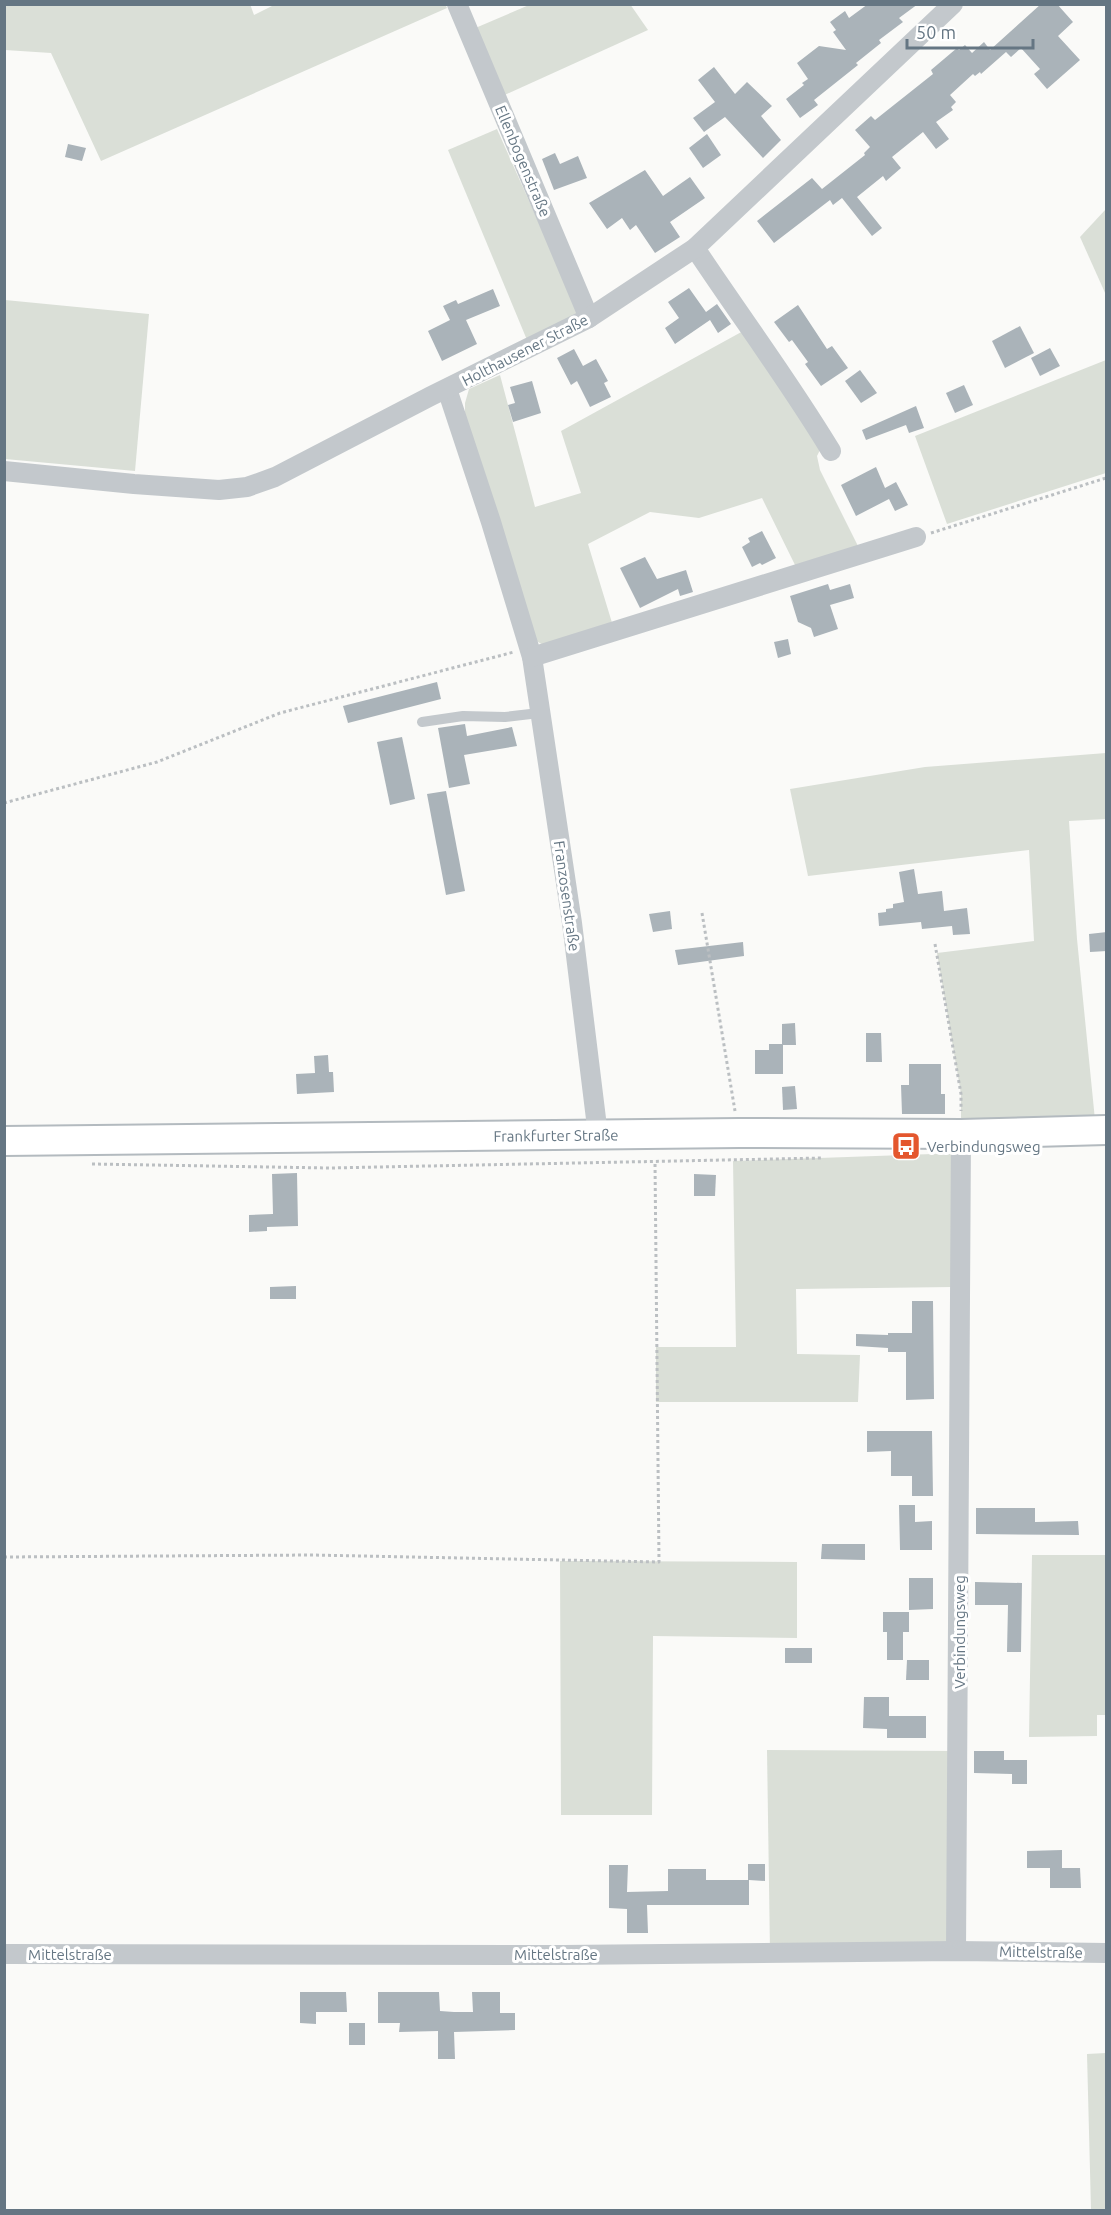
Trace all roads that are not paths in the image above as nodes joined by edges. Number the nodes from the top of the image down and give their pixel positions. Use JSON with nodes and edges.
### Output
{"nodes":[{"id":1,"x":457,"y":4,"type":"edge"},
{"id":2,"x":953,"y":4,"type":"edge"},
{"id":3,"x":695,"y":248,"type":"junction"},
{"id":4,"x":590,"y":318,"type":"junction"},
{"id":5,"x":447,"y":389,"type":"junction"},
{"id":6,"x":831,"y":451,"type":"dead end"},
{"id":7,"x":4,"y":471,"type":"edge"},
{"id":8,"x":916,"y":537,"type":"road end"},
{"id":9,"x":530,"y":653,"type":"junction"},
{"id":10,"x":539,"y":713,"type":"junction"},
{"id":11,"x":422,"y":722,"type":"dead end"},
{"id":12,"x":1107,"y":1130,"type":"edge"},
{"id":13,"x":961,"y":1134,"type":"junction"},
{"id":14,"x":598,"y":1136,"type":"junction"},
{"id":15,"x":4,"y":1141,"type":"edge"},
{"id":16,"x":956,"y":1951,"type":"junction"},
{"id":17,"x":1107,"y":1953,"type":"edge"},
{"id":18,"x":4,"y":1954,"type":"edge"}],
"edges":[{"from":1,"to":4,"type":"street","name":"Ellenbogenstraße"},
{"from":2,"to":3,"type":"street","name":"Holthausener Straße"},
{"from":3,"to":4,"type":"street","name":"Holthausener Straße"},
{"from":3,"to":6,"type":"street"},
{"from":4,"to":5,"type":"street","name":"Holthausener Straße"},
{"from":5,"to":7,"type":"street","name":"Holthausener Straße"},
{"from":5,"to":9,"type":"street","name":"Franzosenstraße"},
{"from":8,"to":9,"type":"street"},
{"from":9,"to":10,"type":"street","name":"Franzosenstraße"},
{"from":10,"to":11,"type":"lane"},
{"from":10,"to":14,"type":"street","name":"Franzosenstraße"},
{"from":12,"to":13,"type":"main road","name":"Frankfurter Straße"},
{"from":13,"to":14,"type":"main road","name":"Frankfurter Straße"},
{"from":13,"to":16,"type":"street","name":"Verbindungsweg"},
{"from":14,"to":15,"type":"main road","name":"Frankfurter Straße"},
{"from":16,"to":17,"type":"street","name":"Mittelstraße"},
{"from":16,"to":18,"type":"street","name":"Mittelstraße"}]}
